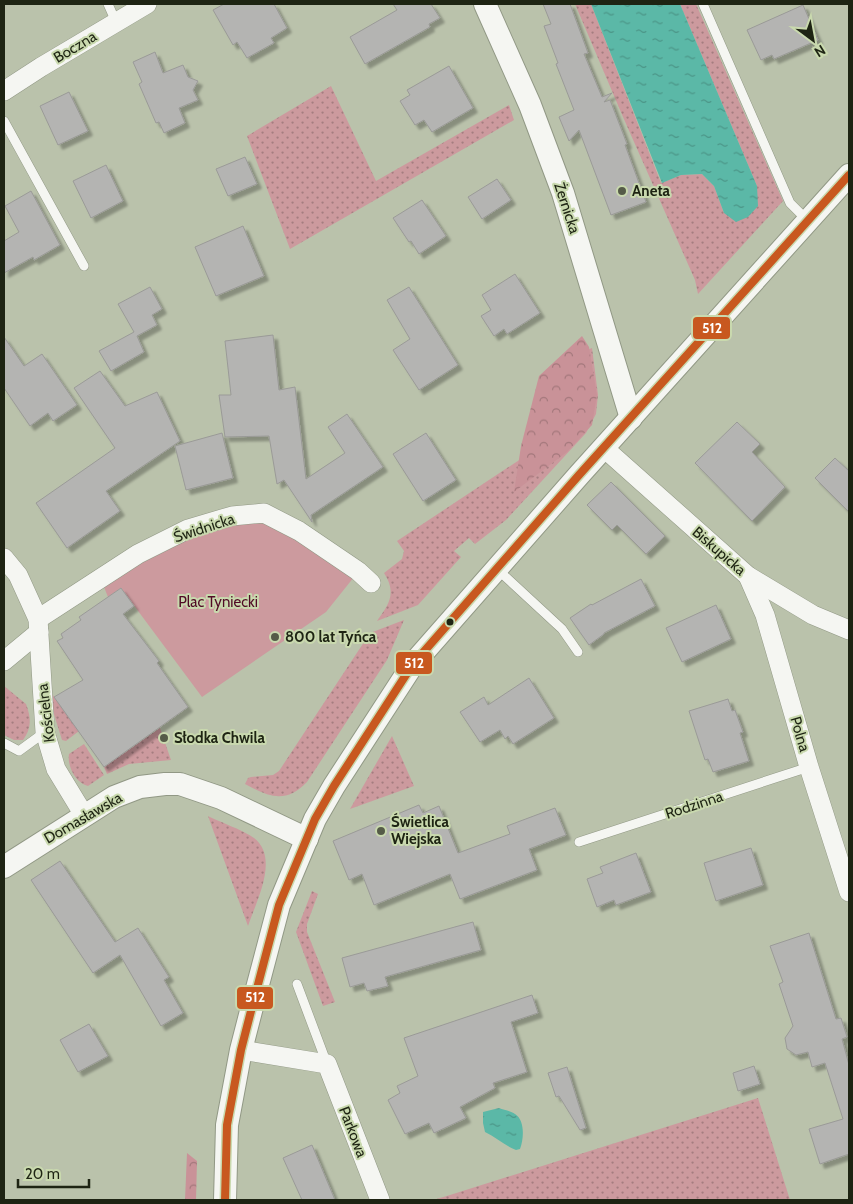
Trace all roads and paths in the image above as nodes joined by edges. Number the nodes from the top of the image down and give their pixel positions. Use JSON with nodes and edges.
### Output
{"nodes":[{"id":1,"x":108,"y":4,"type":"edge"},
{"id":2,"x":147,"y":4,"type":"edge"},
{"id":3,"x":485,"y":4,"type":"edge"},
{"id":4,"x":703,"y":4,"type":"edge"},
{"id":5,"x":116,"y":22,"type":"junction"},
{"id":6,"x":4,"y":91,"type":"edge"},
{"id":7,"x":4,"y":121,"type":"edge"},
{"id":8,"x":849,"y":175,"type":"edge"},
{"id":9,"x":808,"y":221,"type":"junction"},
{"id":10,"x":84,"y":266,"type":"dead end"},
{"id":11,"x":631,"y":418,"type":"junction"},
{"id":12,"x":604,"y":448,"type":"junction"},
{"id":13,"x":4,"y":558,"type":"edge"},
{"id":14,"x":497,"y":569,"type":"junction"},
{"id":15,"x":748,"y":576,"type":"junction"},
{"id":16,"x":371,"y":583,"type":"dead end"},
{"id":17,"x":39,"y":626,"type":"junction"},
{"id":18,"x":849,"y":630,"type":"edge"},
{"id":19,"x":578,"y":652,"type":"dead end"},
{"id":20,"x":4,"y":661,"type":"edge"},
{"id":21,"x":45,"y":732,"type":"junction"},
{"id":22,"x":4,"y":743,"type":"edge"},
{"id":23,"x":810,"y":767,"type":"junction"},
{"id":24,"x":84,"y":816,"type":"junction"},
{"id":25,"x":307,"y":839,"type":"junction"},
{"id":26,"x":579,"y":842,"type":"dead end"},
{"id":27,"x":4,"y":867,"type":"edge"},
{"id":28,"x":849,"y":892,"type":"edge"},
{"id":29,"x":297,"y":984,"type":"dead end"},
{"id":30,"x":241,"y":1050,"type":"junction"},
{"id":31,"x":327,"y":1064,"type":"junction"},
{"id":32,"x":225,"y":1200,"type":"edge"},
{"id":33,"x":380,"y":1200,"type":"edge"}],
"edges":[{"from":1,"to":5,"type":"lane"},
{"from":2,"to":5,"type":"street","name":"Boczna"},
{"from":3,"to":11,"type":"street","name":"Żernicka"},
{"from":4,"to":9,"type":"lane"},
{"from":5,"to":6,"type":"street","name":"Boczna"},
{"from":7,"to":10,"type":"lane"},
{"from":8,"to":9,"type":"street"},
{"from":9,"to":11,"type":"street"},
{"from":11,"to":12,"type":"street"},
{"from":12,"to":14,"type":"street"},
{"from":12,"to":15,"type":"street","name":"Biskupicka"},
{"from":13,"to":17,"type":"street","name":"Kościelna"},
{"from":14,"to":19,"type":"lane"},
{"from":14,"to":25,"type":"street"},
{"from":15,"to":18,"type":"street","name":"Biskupicka"},
{"from":15,"to":23,"type":"street","name":"Polna"},
{"from":16,"to":17,"type":"street","name":"Świdnicka"},
{"from":17,"to":20,"type":"street"},
{"from":17,"to":21,"type":"street","name":"Kościelna"},
{"from":21,"to":22,"type":"lane"},
{"from":21,"to":24,"type":"street","name":"Kościelna"},
{"from":23,"to":26,"type":"lane","name":"Rodzinna"},
{"from":23,"to":28,"type":"street","name":"Polna"},
{"from":24,"to":25,"type":"street","name":"Domasławska"},
{"from":24,"to":27,"type":"street","name":"Domasławska"},
{"from":25,"to":30,"type":"street"},
{"from":29,"to":31,"type":"lane","name":"Parkowa"},
{"from":30,"to":31,"type":"street"},
{"from":30,"to":32,"type":"street"},
{"from":31,"to":33,"type":"street","name":"Parkowa"}]}
